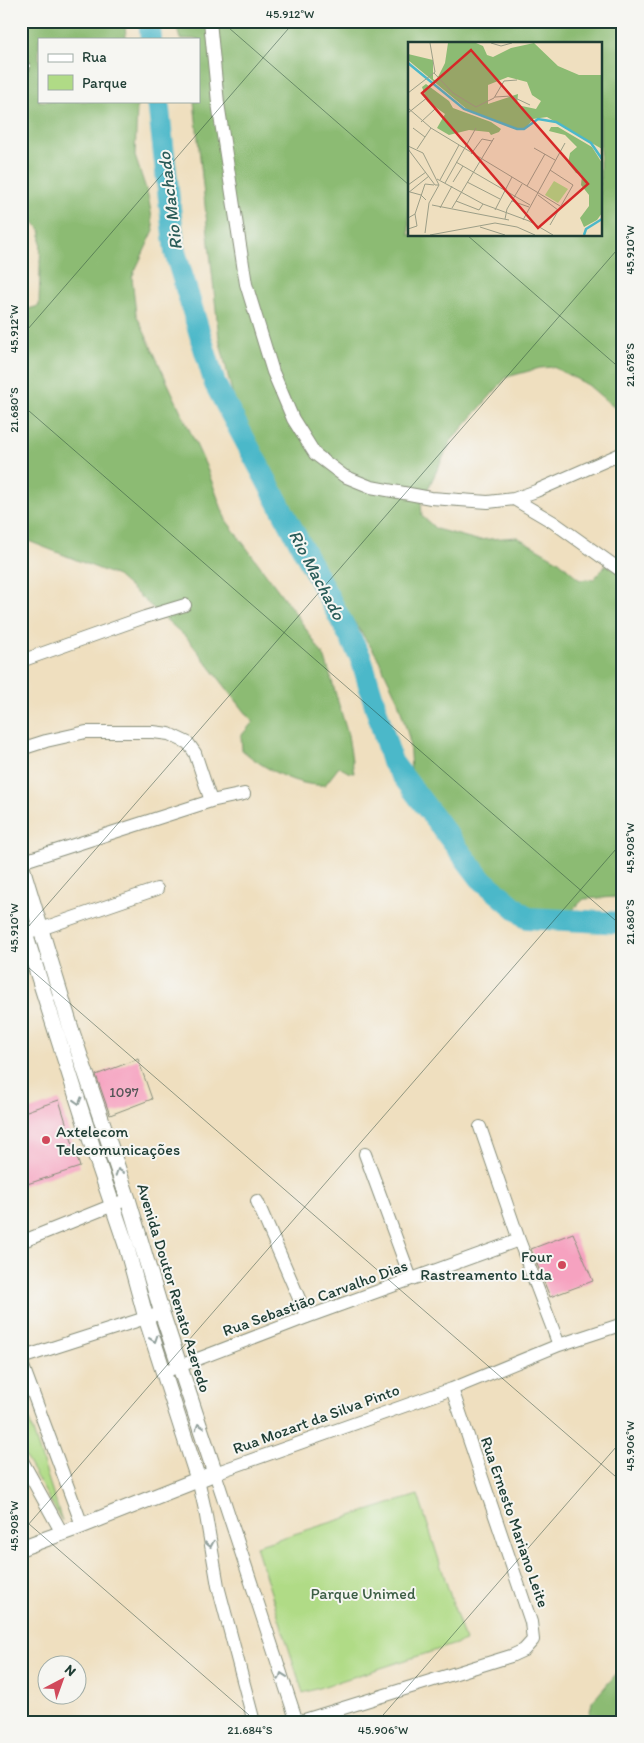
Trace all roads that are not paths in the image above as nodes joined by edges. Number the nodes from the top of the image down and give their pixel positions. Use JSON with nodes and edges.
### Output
{"nodes":[{"id":1,"x":210,"y":21,"type":"edge"},
{"id":2,"x":623,"y":453,"type":"edge"},
{"id":3,"x":514,"y":499,"type":"junction"},
{"id":4,"x":623,"y":572,"type":"edge"},
{"id":5,"x":186,"y":605,"type":"dead end"},
{"id":6,"x":21,"y":661,"type":"edge"},
{"id":7,"x":21,"y":749,"type":"edge"},
{"id":8,"x":244,"y":794,"type":"dead end"},
{"id":9,"x":211,"y":801,"type":"junction"},
{"id":10,"x":21,"y":863,"type":"edge"},
{"id":11,"x":157,"y":889,"type":"dead end"},
{"id":12,"x":28,"y":909,"type":"edge"},
{"id":13,"x":23,"y":928,"type":"edge"},
{"id":14,"x":42,"y":929,"type":"junction"},
{"id":15,"x":51,"y":961,"type":"junction"},
{"id":16,"x":35,"y":966,"type":"junction"},
{"id":17,"x":61,"y":995,"type":"junction"},
{"id":18,"x":46,"y":1000,"type":"junction"},
{"id":19,"x":65,"y":1034,"type":"junction"},
{"id":20,"x":79,"y":1078,"type":"junction"},
{"id":21,"x":480,"y":1127,"type":"dead end"},
{"id":22,"x":109,"y":1143,"type":"junction"},
{"id":23,"x":93,"y":1148,"type":"junction"},
{"id":24,"x":365,"y":1154,"type":"dead end"},
{"id":25,"x":128,"y":1199,"type":"junction"},
{"id":26,"x":257,"y":1201,"type":"dead end"},
{"id":27,"x":113,"y":1204,"type":"junction"},
{"id":28,"x":519,"y":1240,"type":"junction"},
{"id":29,"x":21,"y":1242,"type":"edge"},
{"id":30,"x":132,"y":1242,"type":"junction"},
{"id":31,"x":151,"y":1275,"type":"junction"},
{"id":32,"x":411,"y":1279,"type":"junction"},
{"id":33,"x":136,"y":1281,"type":"junction"},
{"id":34,"x":162,"y":1313,"type":"junction"},
{"id":35,"x":307,"y":1317,"type":"junction"},
{"id":36,"x":146,"y":1318,"type":"junction"},
{"id":37,"x":623,"y":1324,"type":"edge"},
{"id":38,"x":560,"y":1346,"type":"junction"},
{"id":39,"x":21,"y":1359,"type":"edge"},
{"id":40,"x":179,"y":1366,"type":"junction"},
{"id":41,"x":164,"y":1372,"type":"junction"},
{"id":42,"x":452,"y":1389,"type":"junction"},
{"id":43,"x":21,"y":1459,"type":"edge"},
{"id":44,"x":215,"y":1473,"type":"junction"},
{"id":45,"x":198,"y":1479,"type":"junction"},
{"id":46,"x":227,"y":1515,"type":"junction"},
{"id":47,"x":206,"y":1522,"type":"junction"},
{"id":48,"x":82,"y":1525,"type":"junction"},
{"id":49,"x":62,"y":1532,"type":"junction"},
{"id":50,"x":21,"y":1548,"type":"edge"},
{"id":51,"x":254,"y":1722,"type":"edge"},
{"id":52,"x":298,"y":1722,"type":"edge"}],
"edges":[{"from":1,"to":3,"type":"street"},
{"from":2,"to":3,"type":"street"},
{"from":3,"to":4,"type":"street"},
{"from":5,"to":6,"type":"street"},
{"from":7,"to":9,"type":"street"},
{"from":8,"to":9,"type":"street"},
{"from":9,"to":10,"type":"street"},
{"from":10,"to":12,"type":"street","name":"Avenida Doutor Renato Azeredo"},
{"from":11,"to":14,"type":"street"},
{"from":12,"to":14,"type":"street","name":"Avenida Doutor Renato Azeredo"},
{"from":13,"to":14,"type":"street"},
{"from":13,"to":16,"type":"street","name":"Avenida Doutor Renato Azeredo"},
{"from":14,"to":15,"type":"street","name":"Avenida Doutor Renato Azeredo"},
{"from":15,"to":16,"type":"street"},
{"from":15,"to":17,"type":"street","name":"Avenida Doutor Renato Azeredo"},
{"from":16,"to":18,"type":"street","name":"Avenida Doutor Renato Azeredo"},
{"from":17,"to":18,"type":"street"},
{"from":17,"to":19,"type":"street","name":"Avenida Doutor Renato Azeredo"},
{"from":18,"to":19,"type":"street","name":"Avenida Doutor Renato Azeredo"},
{"from":19,"to":20,"type":"street","name":"Avenida Doutor Renato Azeredo"},
{"from":20,"to":22,"type":"street","name":"Avenida Doutor Renato Azeredo"},
{"from":20,"to":23,"type":"street","name":"Avenida Doutor Renato Azeredo","one_way":true},
{"from":21,"to":28,"type":"street"},
{"from":22,"to":23,"type":"street"},
{"from":25,"to":22,"type":"street","name":"Avenida Doutor Renato Azeredo","one_way":true},
{"from":23,"to":27,"type":"street","name":"Avenida Doutor Renato Azeredo"},
{"from":24,"to":32,"type":"street"},
{"from":25,"to":27,"type":"street"},
{"from":25,"to":30,"type":"street","name":"Avenida Doutor Renato Azeredo"},
{"from":26,"to":35,"type":"street"},
{"from":27,"to":29,"type":"street"},
{"from":27,"to":30,"type":"street","name":"Avenida Doutor Renato Azeredo"},
{"from":28,"to":32,"type":"street","name":"Rua Sebastião Carvalho Dias"},
{"from":28,"to":38,"type":"street"},
{"from":30,"to":31,"type":"street","name":"Avenida Doutor Renato Azeredo"},
{"from":30,"to":33,"type":"street","name":"Avenida Doutor Renato Azeredo"},
{"from":31,"to":33,"type":"street"},
{"from":31,"to":34,"type":"street","name":"Avenida Doutor Renato Azeredo"},
{"from":32,"to":35,"type":"street","name":"Rua Sebastião Carvalho Dias"},
{"from":33,"to":36,"type":"street","name":"Avenida Doutor Renato Azeredo"},
{"from":34,"to":36,"type":"street"},
{"from":34,"to":40,"type":"street","name":"Avenida Doutor Renato Azeredo"},
{"from":35,"to":40,"type":"street","name":"Rua Sebastião Carvalho Dias"},
{"from":36,"to":39,"type":"street"},
{"from":36,"to":41,"type":"street","name":"Avenida Doutor Renato Azeredo","one_way":true},
{"from":37,"to":38,"type":"street","name":"Rua Mozart da Silva Pinto"},
{"from":38,"to":42,"type":"street","name":"Rua Mozart da Silva Pinto"},
{"from":39,"to":48,"type":"street"},
{"from":40,"to":41,"type":"street","name":"Rua Sebastião Carvalho Dias"},
{"from":44,"to":40,"type":"street","name":"Avenida Doutor Renato Azeredo","one_way":true},
{"from":41,"to":45,"type":"street","name":"Avenida Doutor Renato Azeredo"},
{"from":42,"to":44,"type":"street","name":"Rua Mozart da Silva Pinto"},
{"from":42,"to":52,"type":"street","name":"Rua Ernesto Mariano Leite"},
{"from":43,"to":49,"type":"street"},
{"from":44,"to":45,"type":"street","name":"Rua Mozart da Silva Pinto"},
{"from":44,"to":46,"type":"street","name":"Avenida Doutor Renato Azeredo"},
{"from":45,"to":47,"type":"street","name":"Avenida Doutor Renato Azeredo"},
{"from":45,"to":48,"type":"street","name":"Rua Mozart da Silva Pinto"},
{"from":46,"to":47,"type":"street"},
{"from":52,"to":46,"type":"street","name":"Avenida Doutor Renato Azeredo","one_way":true},
{"from":47,"to":51,"type":"street","name":"Avenida Doutor Renato Azeredo","one_way":true},
{"from":48,"to":49,"type":"street","name":"Rua Mozart da Silva Pinto"},
{"from":49,"to":50,"type":"street","name":"Rua Mozart da Silva Pinto"}]}
